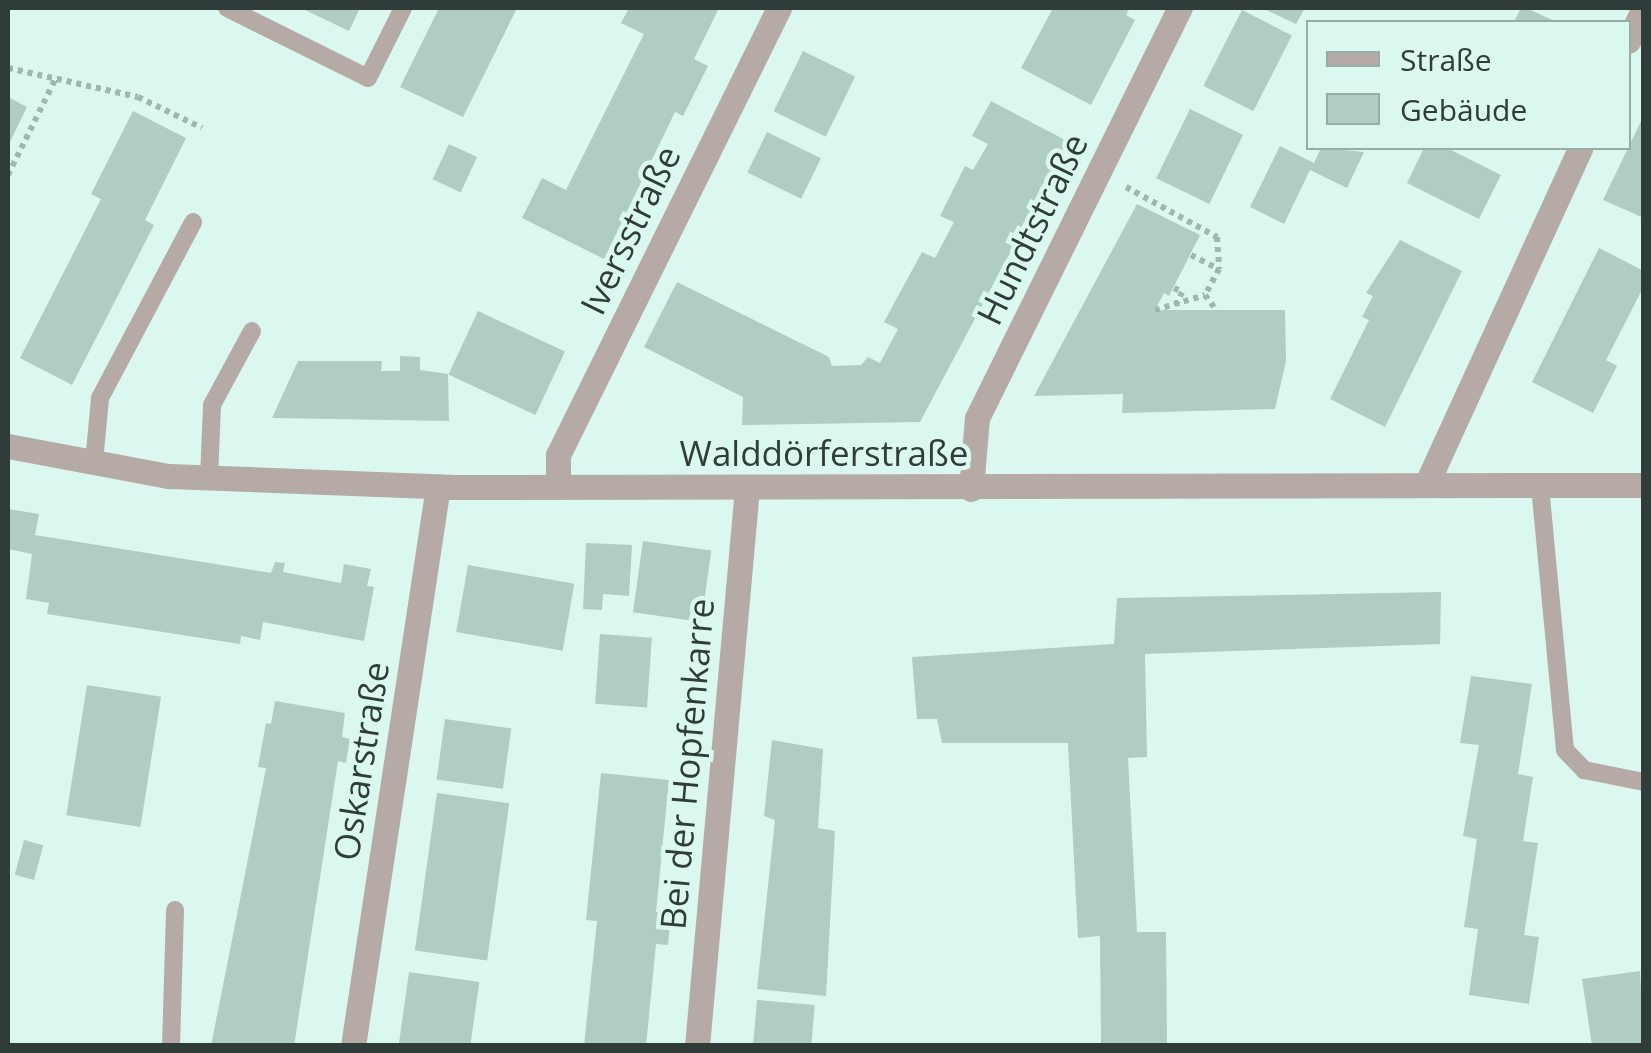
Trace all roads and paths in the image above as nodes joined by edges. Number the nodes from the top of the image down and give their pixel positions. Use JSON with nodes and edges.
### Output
{"nodes":[{"id":1,"x":227,"y":8,"type":"edge"},
{"id":2,"x":403,"y":8,"type":"edge"},
{"id":3,"x":778,"y":8,"type":"edge"},
{"id":4,"x":1180,"y":8,"type":"edge"},
{"id":5,"x":1644,"y":8,"type":"edge"},
{"id":6,"x":1631,"y":34,"type":"edge"},
{"id":7,"x":8,"y":68,"type":"edge"},
{"id":8,"x":56,"y":78,"type":"junction"},
{"id":9,"x":202,"y":128,"type":"dead end"},
{"id":10,"x":1579,"y":150,"type":"edge"},
{"id":11,"x":1098,"y":174,"type":"junction"},
{"id":12,"x":8,"y":175,"type":"edge"},
{"id":13,"x":193,"y":222,"type":"dead end"},
{"id":14,"x":1190,"y":254,"type":"dead end"},
{"id":15,"x":1219,"y":269,"type":"junction"},
{"id":16,"x":1174,"y":288,"type":"dead end"},
{"id":17,"x":1205,"y":295,"type":"junction"},
{"id":18,"x":1176,"y":306,"type":"junction"},
{"id":19,"x":1155,"y":310,"type":"dead end"},
{"id":20,"x":1217,"y":311,"type":"dead end"},
{"id":21,"x":252,"y":331,"type":"dead end"},
{"id":22,"x":8,"y":446,"type":"edge"},
{"id":23,"x":94,"y":462,"type":"junction"},
{"id":24,"x":209,"y":478,"type":"junction"},
{"id":25,"x":1644,"y":484,"type":"edge"},
{"id":26,"x":1426,"y":485,"type":"junction"},
{"id":27,"x":438,"y":486,"type":"junction"},
{"id":28,"x":1540,"y":486,"type":"junction"},
{"id":29,"x":558,"y":487,"type":"junction"},
{"id":30,"x":747,"y":488,"type":"junction"},
{"id":31,"x":971,"y":488,"type":"junction"},
{"id":32,"x":1644,"y":782,"type":"edge"},
{"id":33,"x":175,"y":910,"type":"dead end"},
{"id":34,"x":171,"y":1046,"type":"edge"},
{"id":35,"x":353,"y":1046,"type":"edge"},
{"id":36,"x":696,"y":1046,"type":"edge"}],
"edges":[{"from":1,"to":2,"type":"lane"},
{"from":3,"to":29,"type":"street","name":"Iversstraße"},
{"from":4,"to":11,"type":"street","name":"Hundtstraße"},
{"from":5,"to":6,"type":"street"},
{"from":7,"to":8,"type":"path"},
{"from":8,"to":9,"type":"path"},
{"from":8,"to":12,"type":"path"},
{"from":10,"to":26,"type":"street"},
{"from":11,"to":15,"type":"path"},
{"from":11,"to":31,"type":"street","name":"Hundtstraße"},
{"from":13,"to":23,"type":"lane"},
{"from":14,"to":15,"type":"path"},
{"from":15,"to":17,"type":"path"},
{"from":16,"to":18,"type":"path"},
{"from":17,"to":18,"type":"path"},
{"from":17,"to":20,"type":"path"},
{"from":18,"to":19,"type":"path"},
{"from":21,"to":24,"type":"lane"},
{"from":22,"to":23,"type":"street","name":"Walddörferstraße"},
{"from":23,"to":24,"type":"street","name":"Walddörferstraße"},
{"from":24,"to":27,"type":"street","name":"Walddörferstraße"},
{"from":25,"to":28,"type":"street","name":"Walddörferstraße"},
{"from":26,"to":28,"type":"street","name":"Walddörferstraße"},
{"from":26,"to":31,"type":"street","name":"Walddörferstraße"},
{"from":27,"to":29,"type":"street","name":"Walddörferstraße"},
{"from":27,"to":35,"type":"street","name":"Oskarstraße"},
{"from":28,"to":32,"type":"lane"},
{"from":29,"to":30,"type":"street","name":"Walddörferstraße"},
{"from":30,"to":31,"type":"street","name":"Walddörferstraße"},
{"from":30,"to":36,"type":"street","name":"Bei der Hopfenkarre"},
{"from":33,"to":34,"type":"lane"}]}
